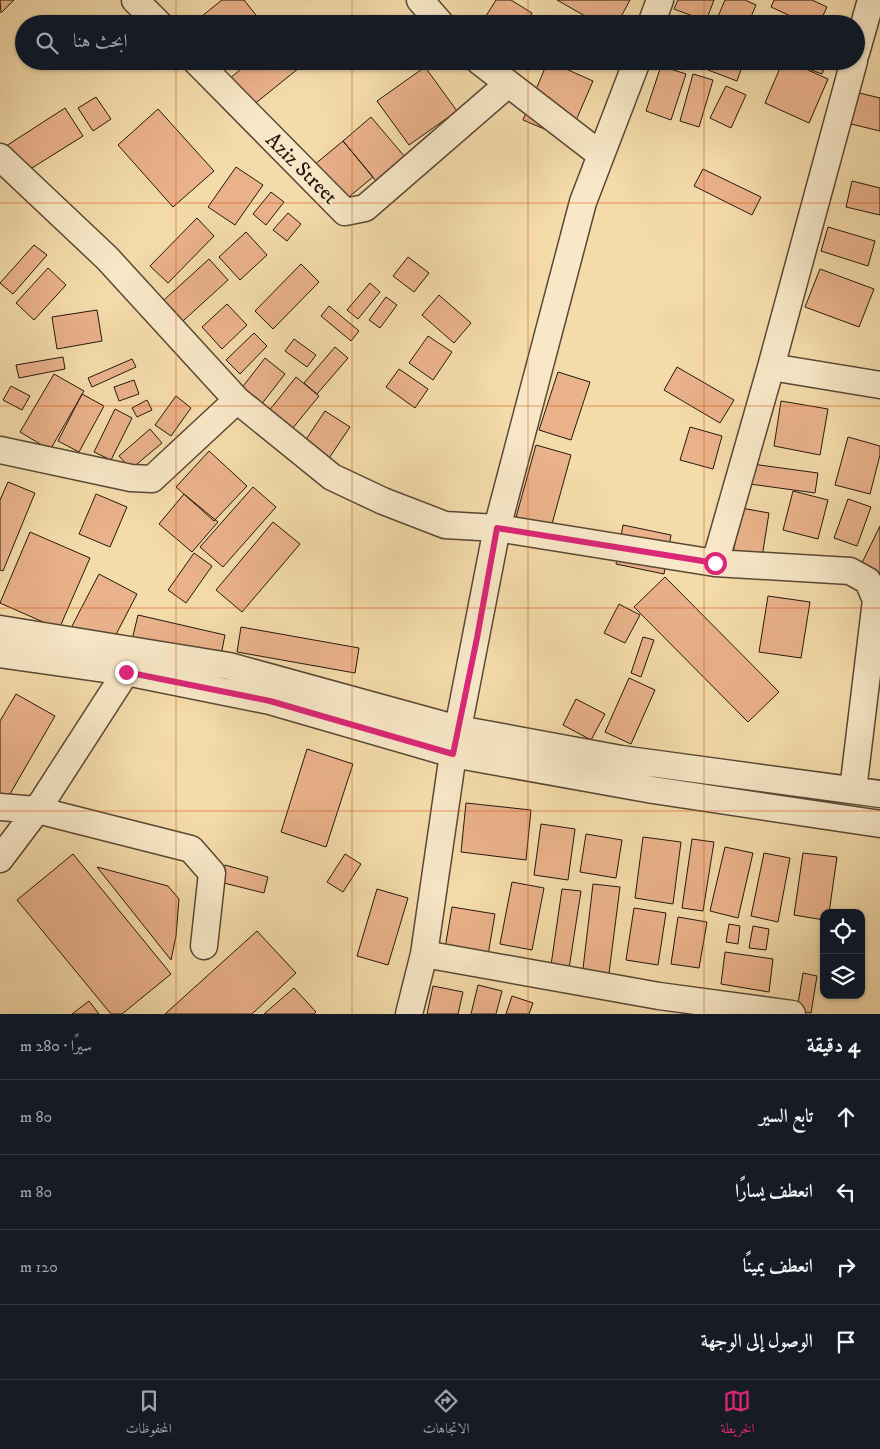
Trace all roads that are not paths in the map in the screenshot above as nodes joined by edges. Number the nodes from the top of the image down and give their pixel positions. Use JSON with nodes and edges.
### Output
{"nodes":[{"id":1,"x":135,"y":0,"type":"edge"},
{"id":2,"x":420,"y":0,"type":"edge"},
{"id":3,"x":660,"y":0,"type":"edge"},
{"id":4,"x":871,"y":0,"type":"edge"},
{"id":5,"x":150,"y":15,"type":"edge"},
{"id":6,"x":433,"y":15,"type":"edge"},
{"id":7,"x":654,"y":15,"type":"edge"},
{"id":8,"x":865,"y":21,"type":"edge"},
{"id":9,"x":205,"y":70,"type":"edge"},
{"id":10,"x":490,"y":70,"type":"edge"},
{"id":11,"x":634,"y":70,"type":"edge"},
{"id":12,"x":852,"y":70,"type":"edge"},
{"id":13,"x":508,"y":84,"type":"junction"},
{"id":14,"x":601,"y":155,"type":"junction"},
{"id":15,"x":0,"y":157,"type":"edge"},
{"id":16,"x":771,"y":367,"type":"junction"},
{"id":17,"x":880,"y":385,"type":"edge"},
{"id":18,"x":237,"y":400,"type":"junction"},
{"id":19,"x":0,"y":450,"type":"edge"},
{"id":20,"x":497,"y":528,"type":"junction"},
{"id":21,"x":715,"y":563,"type":"junction"},
{"id":22,"x":0,"y":629,"type":"edge"},
{"id":23,"x":0,"y":654,"type":"edge"},
{"id":24,"x":126,"y":672,"type":"junction"},
{"id":25,"x":458,"y":729,"type":"junction"},
{"id":26,"x":453,"y":754,"type":"junction"},
{"id":27,"x":853,"y":790,"type":"junction"},
{"id":28,"x":880,"y":794,"type":"edge"},
{"id":29,"x":0,"y":807,"type":"edge"},
{"id":30,"x":37,"y":810,"type":"junction"},
{"id":31,"x":880,"y":824,"type":"edge"},
{"id":32,"x":0,"y":859,"type":"edge"},
{"id":33,"x":204,"y":946,"type":"dead end"},
{"id":34,"x":424,"y":954,"type":"junction"},
{"id":35,"x":658,"y":1005,"type":"edge"},
{"id":36,"x":409,"y":1014,"type":"edge"},
{"id":37,"x":792,"y":1014,"type":"edge"}],
"edges":[{"from":1,"to":5,"type":"street"},
{"from":2,"to":6,"type":"street"},
{"from":3,"to":7,"type":"street"},
{"from":4,"to":8,"type":"street"},
{"from":9,"to":13,"type":"street","name":"Aziz Street"},
{"from":10,"to":13,"type":"street"},
{"from":11,"to":14,"type":"street"},
{"from":12,"to":16,"type":"street"},
{"from":13,"to":14,"type":"street"},
{"from":14,"to":20,"type":"street"},
{"from":15,"to":18,"type":"street"},
{"from":16,"to":17,"type":"street"},
{"from":16,"to":21,"type":"street"},
{"from":18,"to":19,"type":"street"},
{"from":18,"to":20,"type":"street"},
{"from":20,"to":21,"type":"street"},
{"from":20,"to":25,"type":"street"},
{"from":21,"to":27,"type":"street"},
{"from":22,"to":25,"type":"street"},
{"from":23,"to":24,"type":"street"},
{"from":24,"to":26,"type":"street"},
{"from":24,"to":30,"type":"street"},
{"from":25,"to":26,"type":"street"},
{"from":25,"to":27,"type":"street"},
{"from":26,"to":31,"type":"street"},
{"from":26,"to":34,"type":"street"},
{"from":27,"to":28,"type":"street"},
{"from":29,"to":30,"type":"street"},
{"from":30,"to":32,"type":"street"},
{"from":30,"to":33,"type":"street"},
{"from":34,"to":35,"type":"street"},
{"from":34,"to":36,"type":"street"},
{"from":35,"to":37,"type":"street"}]}
